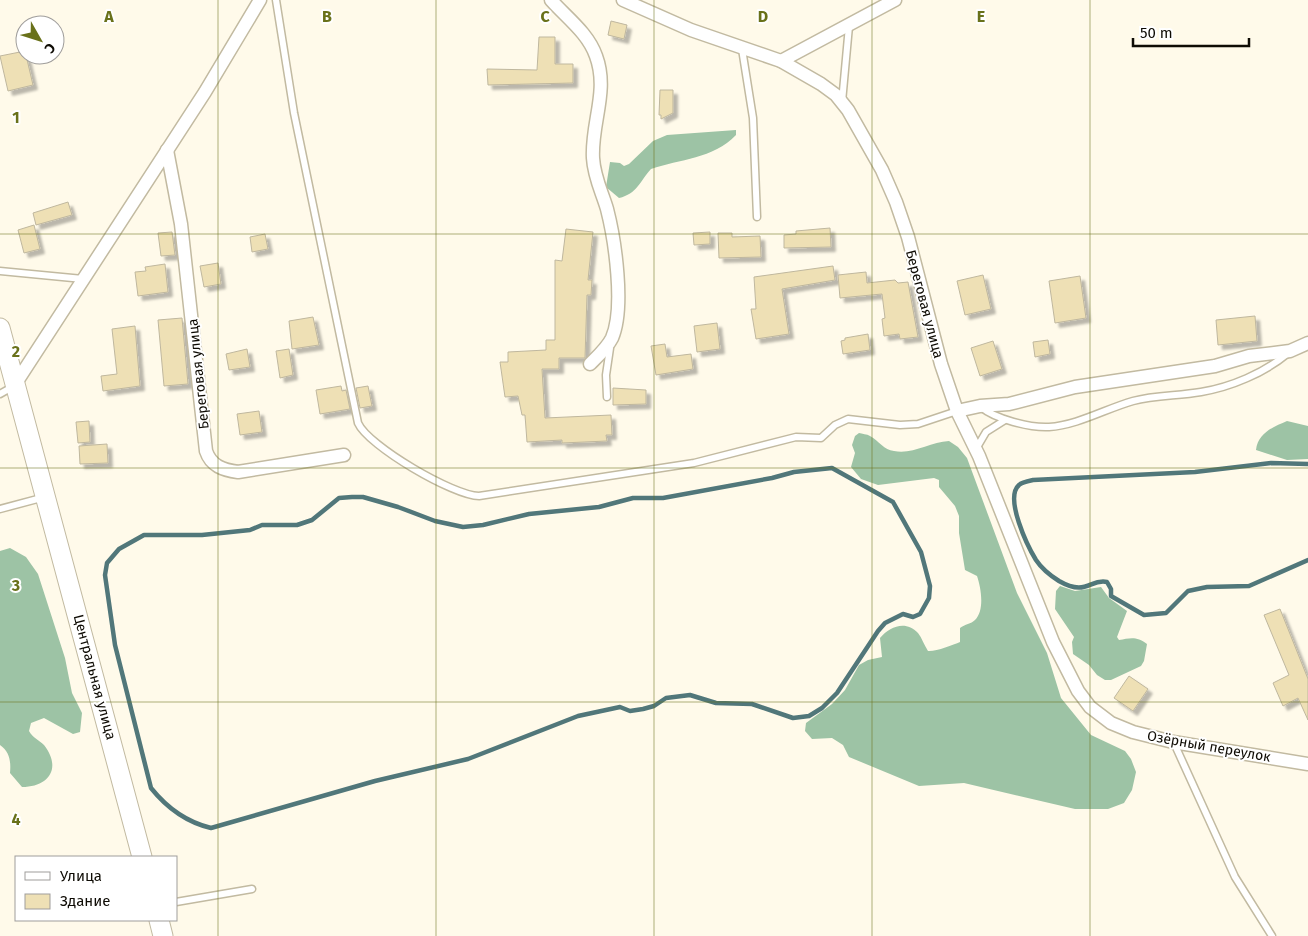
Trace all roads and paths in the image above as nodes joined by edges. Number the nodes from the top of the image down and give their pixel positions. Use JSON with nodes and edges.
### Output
{"nodes":[{"id":1,"x":260,"y":0,"type":"edge"},
{"id":2,"x":276,"y":0,"type":"edge"},
{"id":3,"x":551,"y":0,"type":"edge"},
{"id":4,"x":623,"y":0,"type":"edge"},
{"id":5,"x":895,"y":0,"type":"edge"},
{"id":6,"x":849,"y":26,"type":"junction"},
{"id":7,"x":742,"y":49,"type":"junction"},
{"id":8,"x":780,"y":62,"type":"junction"},
{"id":9,"x":842,"y":102,"type":"junction"},
{"id":10,"x":166,"y":150,"type":"junction"},
{"id":11,"x":757,"y":217,"type":"dead end"},
{"id":12,"x":0,"y":270,"type":"edge"},
{"id":13,"x":83,"y":279,"type":"junction"},
{"id":14,"x":0,"y":328,"type":"edge"},
{"id":15,"x":612,"y":337,"type":"junction"},
{"id":16,"x":1308,"y":343,"type":"edge"},
{"id":17,"x":1290,"y":351,"type":"junction"},
{"id":18,"x":590,"y":364,"type":"dead end"},
{"id":19,"x":7,"y":390,"type":"edge"},
{"id":20,"x":606,"y":396,"type":"dead end"},
{"id":21,"x":980,"y":406,"type":"junction"},
{"id":22,"x":958,"y":411,"type":"junction"},
{"id":23,"x":1005,"y":420,"type":"junction"},
{"id":24,"x":976,"y":449,"type":"junction"},
{"id":25,"x":344,"y":455,"type":"dead end"},
{"id":26,"x":47,"y":496,"type":"junction"},
{"id":27,"x":0,"y":509,"type":"edge"},
{"id":28,"x":1111,"y":723,"type":"joint"},
{"id":29,"x":1173,"y":742,"type":"junction"},
{"id":30,"x":1308,"y":764,"type":"edge"},
{"id":31,"x":142,"y":856,"type":"edge"},
{"id":32,"x":252,"y":889,"type":"dead end"},
{"id":33,"x":178,"y":902,"type":"edge"},
{"id":34,"x":159,"y":921,"type":"edge"},
{"id":35,"x":163,"y":936,"type":"edge"},
{"id":36,"x":1272,"y":936,"type":"edge"}],
"edges":[{"from":1,"to":10,"type":"street"},
{"from":2,"to":22,"type":"lane"},
{"from":3,"to":15,"type":"street"},
{"from":4,"to":7,"type":"street","name":"Береговая улица"},
{"from":5,"to":6,"type":"street"},
{"from":6,"to":8,"type":"street"},
{"from":6,"to":9,"type":"lane"},
{"from":7,"to":8,"type":"street","name":"Береговая улица"},
{"from":7,"to":11,"type":"lane"},
{"from":8,"to":9,"type":"street","name":"Береговая улица"},
{"from":9,"to":22,"type":"street","name":"Береговая улица"},
{"from":10,"to":13,"type":"street"},
{"from":10,"to":25,"type":"street","name":"Береговая улица"},
{"from":12,"to":13,"type":"lane"},
{"from":13,"to":19,"type":"street"},
{"from":14,"to":19,"type":"street","name":"Центральная улица"},
{"from":15,"to":18,"type":"street"},
{"from":15,"to":20,"type":"lane"},
{"from":16,"to":17,"type":"street"},
{"from":17,"to":21,"type":"street"},
{"from":17,"to":23,"type":"lane"},
{"from":19,"to":26,"type":"street","name":"Центральная улица"},
{"from":21,"to":22,"type":"street"},
{"from":21,"to":23,"type":"lane"},
{"from":22,"to":24,"type":"street","name":"Береговая улица"},
{"from":23,"to":24,"type":"lane"},
{"from":24,"to":28,"type":"street","name":"Береговая улица"},
{"from":26,"to":27,"type":"lane"},
{"from":26,"to":31,"type":"street","name":"Центральная улица"},
{"from":28,"to":29,"type":"street","name":"Озёрный переулок"},
{"from":29,"to":30,"type":"street","name":"Озёрный переулок"},
{"from":29,"to":36,"type":"lane"},
{"from":32,"to":33,"type":"lane"},
{"from":34,"to":35,"type":"street"}]}
